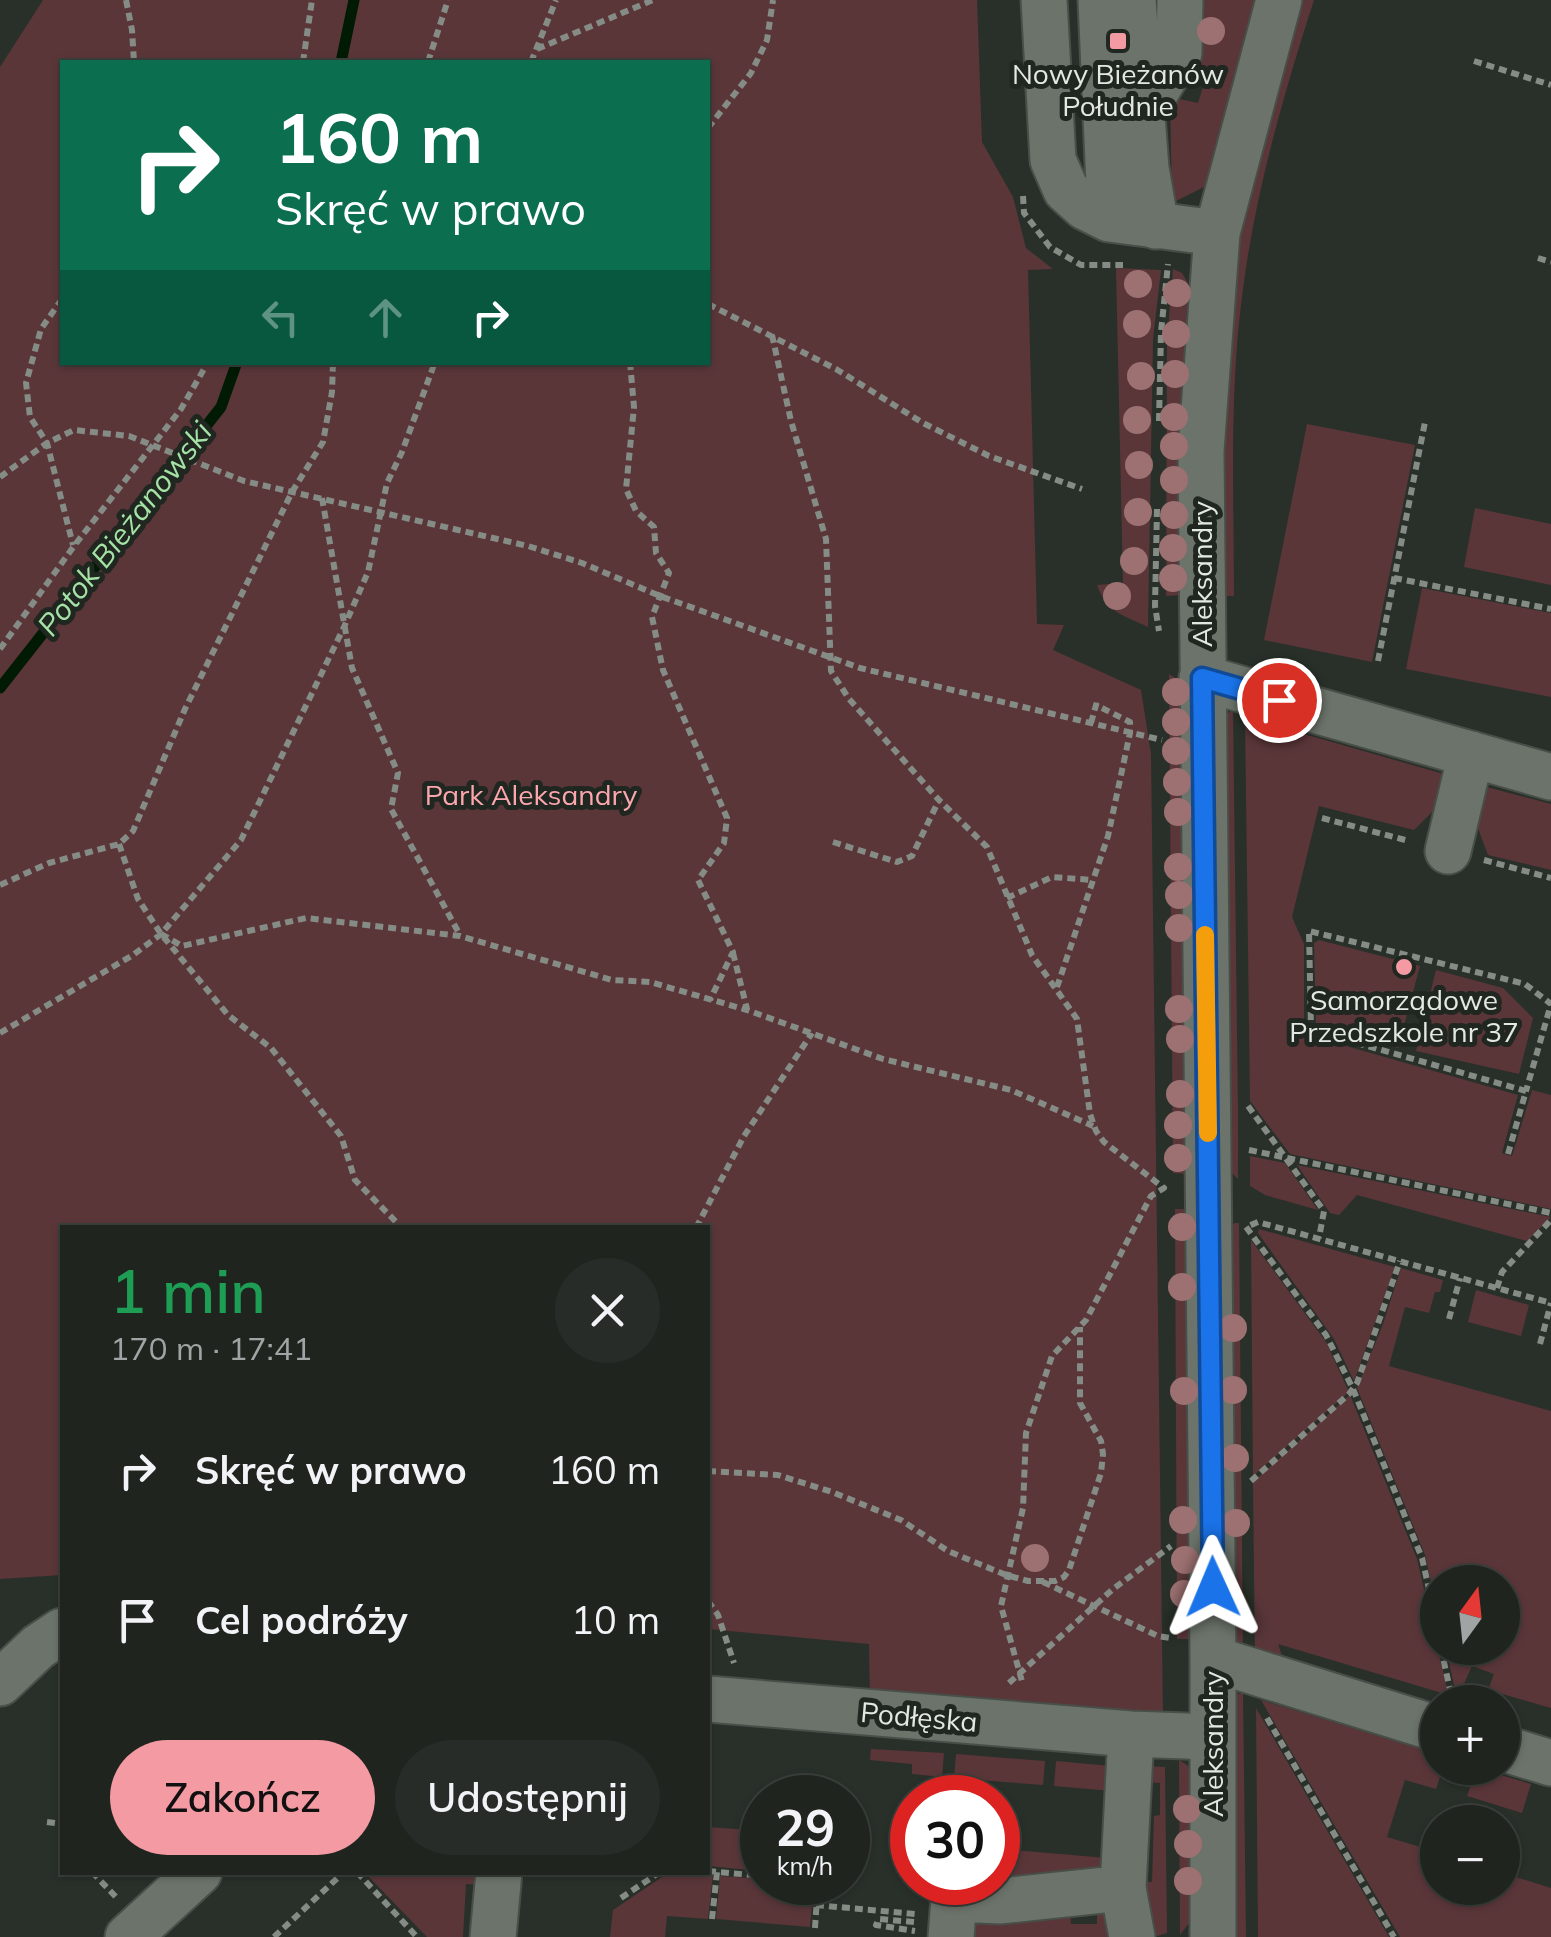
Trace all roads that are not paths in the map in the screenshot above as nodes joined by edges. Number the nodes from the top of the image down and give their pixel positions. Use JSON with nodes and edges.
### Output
{"nodes":[{"id":1,"x":1044,"y":0,"type":"edge"},
{"id":2,"x":1101,"y":0,"type":"edge"},
{"id":3,"x":1133,"y":0,"type":"edge"},
{"id":4,"x":1180,"y":0,"type":"edge"},
{"id":5,"x":1279,"y":0,"type":"edge"},
{"id":6,"x":1142,"y":114,"type":"junction"},
{"id":7,"x":1156,"y":226,"type":"junction"},
{"id":8,"x":1218,"y":233,"type":"junction"},
{"id":9,"x":1202,"y":678,"type":"junction"},
{"id":10,"x":1471,"y":754,"type":"junction"},
{"id":11,"x":1551,"y":777,"type":"edge"},
{"id":12,"x":1448,"y":851,"type":"road end"},
{"id":13,"x":60,"y":1632,"type":"edge"},
{"id":14,"x":1232,"y":1665,"type":"junction"},
{"id":15,"x":0,"y":1683,"type":"edge"},
{"id":16,"x":720,"y":1700,"type":"edge"},
{"id":17,"x":1420,"y":1723,"type":"edge"},
{"id":18,"x":1132,"y":1734,"type":"junction"},
{"id":19,"x":1214,"y":1737,"type":"junction"},
{"id":20,"x":1520,"y":1754,"type":"edge"},
{"id":21,"x":1551,"y":1763,"type":"edge"},
{"id":22,"x":194,"y":1875,"type":"edge"},
{"id":23,"x":499,"y":1875,"type":"edge"},
{"id":24,"x":1123,"y":1888,"type":"junction"},
{"id":25,"x":125,"y":1920,"type":"edge"},
{"id":26,"x":941,"y":1928,"type":"edge"},
{"id":27,"x":493,"y":1937,"type":"edge"},
{"id":28,"x":1132,"y":1937,"type":"edge"},
{"id":29,"x":1213,"y":1937,"type":"edge"}],
"edges":[{"from":1,"to":7,"type":"street"},
{"from":2,"to":7,"type":"street"},
{"from":3,"to":6,"type":"street"},
{"from":4,"to":6,"type":"street"},
{"from":5,"to":8,"type":"street","name":"Aleksandry"},
{"from":6,"to":7,"type":"street"},
{"from":7,"to":8,"type":"street"},
{"from":8,"to":9,"type":"street","name":"Aleksandry"},
{"from":9,"to":10,"type":"street"},
{"from":9,"to":14,"type":"street","name":"Aleksandry"},
{"from":10,"to":11,"type":"street"},
{"from":10,"to":12,"type":"street"},
{"from":13,"to":15,"type":"street"},
{"from":14,"to":17,"type":"street"},
{"from":14,"to":19,"type":"street","name":"Aleksandry"},
{"from":16,"to":18,"type":"street","name":"Podłęska"},
{"from":18,"to":19,"type":"street","name":"Podłęska"},
{"from":18,"to":24,"type":"street"},
{"from":19,"to":29,"type":"street","name":"Aleksandry"},
{"from":20,"to":21,"type":"street"},
{"from":22,"to":25,"type":"street"},
{"from":23,"to":27,"type":"street"},
{"from":24,"to":26,"type":"street"},
{"from":24,"to":28,"type":"street"}]}
